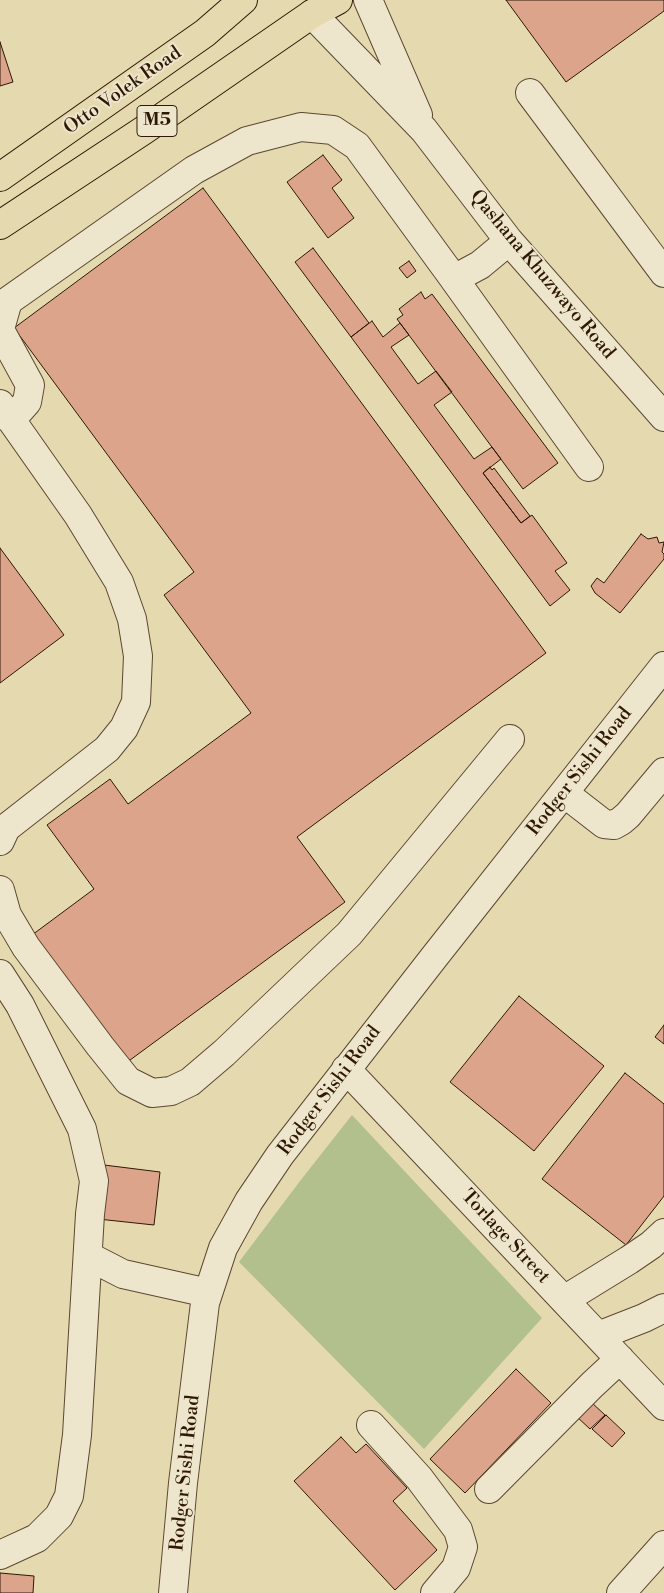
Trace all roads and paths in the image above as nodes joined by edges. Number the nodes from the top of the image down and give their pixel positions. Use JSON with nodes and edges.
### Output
{"nodes":[{"id":1,"x":243,"y":0,"type":"edge"},
{"id":2,"x":338,"y":0,"type":"edge"},
{"id":3,"x":368,"y":0,"type":"edge"},
{"id":4,"x":309,"y":7,"type":"edge"},
{"id":5,"x":530,"y":93,"type":"dead end"},
{"id":6,"x":424,"y":130,"type":"junction"},
{"id":7,"x":0,"y":177,"type":"edge"},
{"id":8,"x":0,"y":225,"type":"edge"},
{"id":9,"x":509,"y":241,"type":"junction"},
{"id":10,"x":664,"y":273,"type":"edge"},
{"id":11,"x":454,"y":279,"type":"junction"},
{"id":12,"x":0,"y":330,"type":"edge"},
{"id":13,"x":6,"y":412,"type":"edge"},
{"id":14,"x":664,"y":417,"type":"edge"},
{"id":15,"x":589,"y":467,"type":"dead end"},
{"id":16,"x":664,"y":666,"type":"edge"},
{"id":17,"x":510,"y":739,"type":"dead end"},
{"id":18,"x":664,"y":772,"type":"edge"},
{"id":19,"x":564,"y":793,"type":"junction"},
{"id":20,"x":0,"y":841,"type":"edge"},
{"id":21,"x":0,"y":890,"type":"edge"},
{"id":22,"x":0,"y":974,"type":"edge"},
{"id":23,"x":346,"y":1069,"type":"junction"},
{"id":24,"x":664,"y":1232,"type":"edge"},
{"id":25,"x":88,"y":1256,"type":"junction"},
{"id":26,"x":208,"y":1293,"type":"junction"},
{"id":27,"x":564,"y":1300,"type":"junction"},
{"id":28,"x":664,"y":1308,"type":"edge"},
{"id":29,"x":598,"y":1336,"type":"junction"},
{"id":30,"x":620,"y":1359,"type":"junction"},
{"id":31,"x":664,"y":1406,"type":"edge"},
{"id":32,"x":371,"y":1425,"type":"dead end"},
{"id":33,"x":489,"y":1489,"type":"dead end"},
{"id":34,"x":664,"y":1546,"type":"edge"},
{"id":35,"x":0,"y":1555,"type":"edge"},
{"id":36,"x":173,"y":1593,"type":"edge"},
{"id":37,"x":435,"y":1593,"type":"edge"},
{"id":38,"x":621,"y":1593,"type":"edge"}],
"edges":[{"from":1,"to":7,"type":"main road","name":"Otto Volek Road","number":"M5"},
{"from":2,"to":4,"type":"main road","number":"M5"},
{"from":3,"to":6,"type":"street","name":"Qashana Khuzwayo Road"},
{"from":4,"to":6,"type":"street","name":"Qashana Khuzwayo Road"},
{"from":4,"to":8,"type":"main road","number":"M5"},
{"from":5,"to":10,"type":"street"},
{"from":6,"to":9,"type":"street","name":"Qashana Khuzwayo Road"},
{"from":9,"to":11,"type":"street"},
{"from":9,"to":14,"type":"street","name":"Qashana Khuzwayo Road"},
{"from":11,"to":12,"type":"street"},
{"from":11,"to":15,"type":"street"},
{"from":12,"to":13,"type":"street"},
{"from":13,"to":20,"type":"street"},
{"from":16,"to":19,"type":"street","name":"Rodger Sishi Road"},
{"from":17,"to":21,"type":"street"},
{"from":18,"to":19,"type":"street"},
{"from":19,"to":23,"type":"street","name":"Rodger Sishi Road"},
{"from":22,"to":25,"type":"street"},
{"from":23,"to":26,"type":"street","name":"Rodger Sishi Road"},
{"from":23,"to":27,"type":"street","name":"Torlage Street"},
{"from":24,"to":27,"type":"street"},
{"from":25,"to":26,"type":"street"},
{"from":25,"to":35,"type":"street"},
{"from":26,"to":36,"type":"street","name":"Rodger Sishi Road"},
{"from":27,"to":29,"type":"street","name":"Torlage Street"},
{"from":28,"to":29,"type":"street"},
{"from":29,"to":30,"type":"street","name":"Torlage Street"},
{"from":30,"to":31,"type":"street","name":"Torlage Street"},
{"from":30,"to":33,"type":"street"},
{"from":32,"to":37,"type":"street"},
{"from":34,"to":38,"type":"street"}]}
